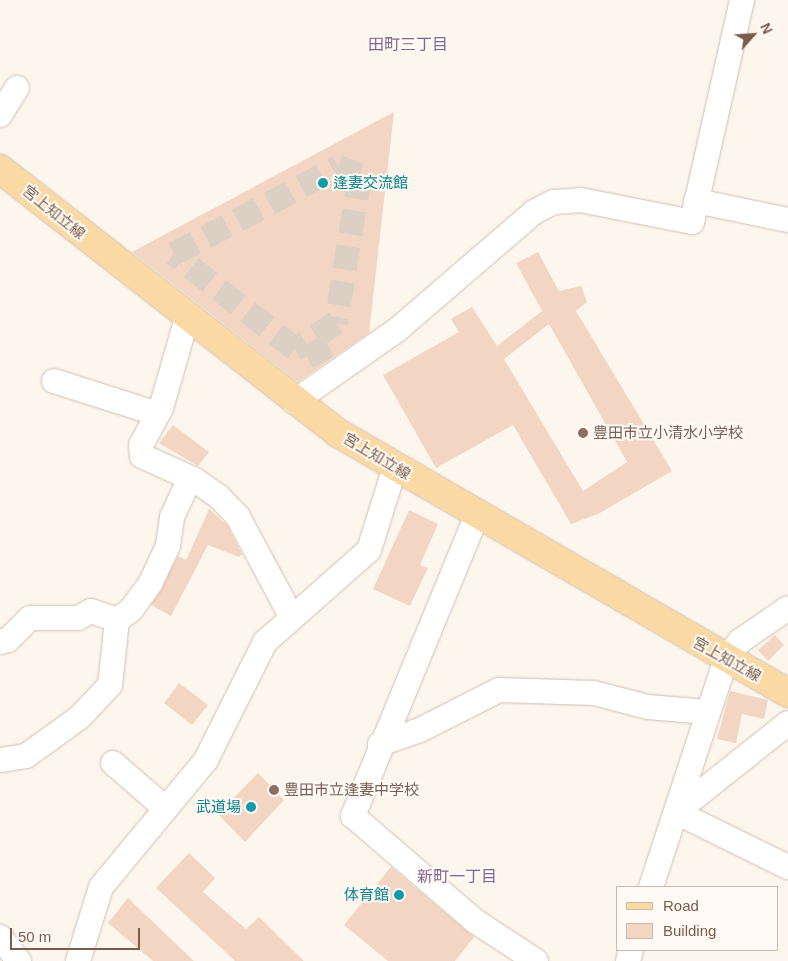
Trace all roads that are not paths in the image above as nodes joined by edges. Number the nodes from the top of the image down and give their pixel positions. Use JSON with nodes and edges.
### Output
{"nodes":[{"id":1,"x":742,"y":0,"type":"edge"},
{"id":2,"x":17,"y":88,"type":"dead end"},
{"id":3,"x":0,"y":115,"type":"edge"},
{"id":4,"x":0,"y":169,"type":"edge"},
{"id":5,"x":696,"y":201,"type":"junction"},
{"id":6,"x":788,"y":220,"type":"edge"},
{"id":7,"x":187,"y":318,"type":"junction"},
{"id":8,"x":54,"y":381,"type":"dead end"},
{"id":9,"x":294,"y":402,"type":"junction"},
{"id":10,"x":158,"y":414,"type":"junction"},
{"id":11,"x":395,"y":467,"type":"junction"},
{"id":12,"x":190,"y":478,"type":"junction"},
{"id":13,"x":477,"y":515,"type":"junction"},
{"id":14,"x":788,"y":608,"type":"edge"},
{"id":15,"x":291,"y":616,"type":"junction"},
{"id":16,"x":117,"y":620,"type":"junction"},
{"id":17,"x":0,"y":642,"type":"edge"},
{"id":18,"x":726,"y":659,"type":"junction"},
{"id":19,"x":788,"y":692,"type":"edge"},
{"id":20,"x":707,"y":712,"type":"junction"},
{"id":21,"x":788,"y":723,"type":"edge"},
{"id":22,"x":380,"y":744,"type":"junction"},
{"id":23,"x":0,"y":760,"type":"edge"},
{"id":24,"x":113,"y":763,"type":"dead end"},
{"id":25,"x":166,"y":809,"type":"junction"},
{"id":26,"x":676,"y":812,"type":"junction"},
{"id":27,"x":788,"y":867,"type":"edge"},
{"id":28,"x":650,"y":886,"type":"edge"},
{"id":29,"x":0,"y":937,"type":"edge"},
{"id":30,"x":19,"y":961,"type":"edge"},
{"id":31,"x":78,"y":961,"type":"edge"},
{"id":32,"x":536,"y":961,"type":"edge"}],
"edges":[{"from":1,"to":5,"type":"street"},
{"from":2,"to":3,"type":"street"},
{"from":4,"to":7,"type":"main road","name":"宮上知立線"},
{"from":5,"to":6,"type":"street"},
{"from":5,"to":9,"type":"street"},
{"from":7,"to":9,"type":"main road","name":"宮上知立線"},
{"from":7,"to":10,"type":"street"},
{"from":8,"to":10,"type":"street"},
{"from":9,"to":11,"type":"main road","name":"宮上知立線"},
{"from":10,"to":12,"type":"street"},
{"from":11,"to":13,"type":"main road","name":"宮上知立線"},
{"from":11,"to":15,"type":"street"},
{"from":12,"to":15,"type":"street"},
{"from":12,"to":16,"type":"street"},
{"from":13,"to":18,"type":"main road","name":"宮上知立線"},
{"from":13,"to":22,"type":"street"},
{"from":14,"to":18,"type":"street"},
{"from":15,"to":25,"type":"street"},
{"from":16,"to":17,"type":"street"},
{"from":16,"to":23,"type":"street"},
{"from":18,"to":19,"type":"main road","name":"宮上知立線"},
{"from":18,"to":20,"type":"street"},
{"from":20,"to":22,"type":"street"},
{"from":20,"to":26,"type":"street"},
{"from":21,"to":26,"type":"street"},
{"from":22,"to":32,"type":"street"},
{"from":24,"to":25,"type":"street"},
{"from":25,"to":31,"type":"street"},
{"from":26,"to":27,"type":"street"},
{"from":26,"to":28,"type":"street"},
{"from":29,"to":30,"type":"street"}]}
